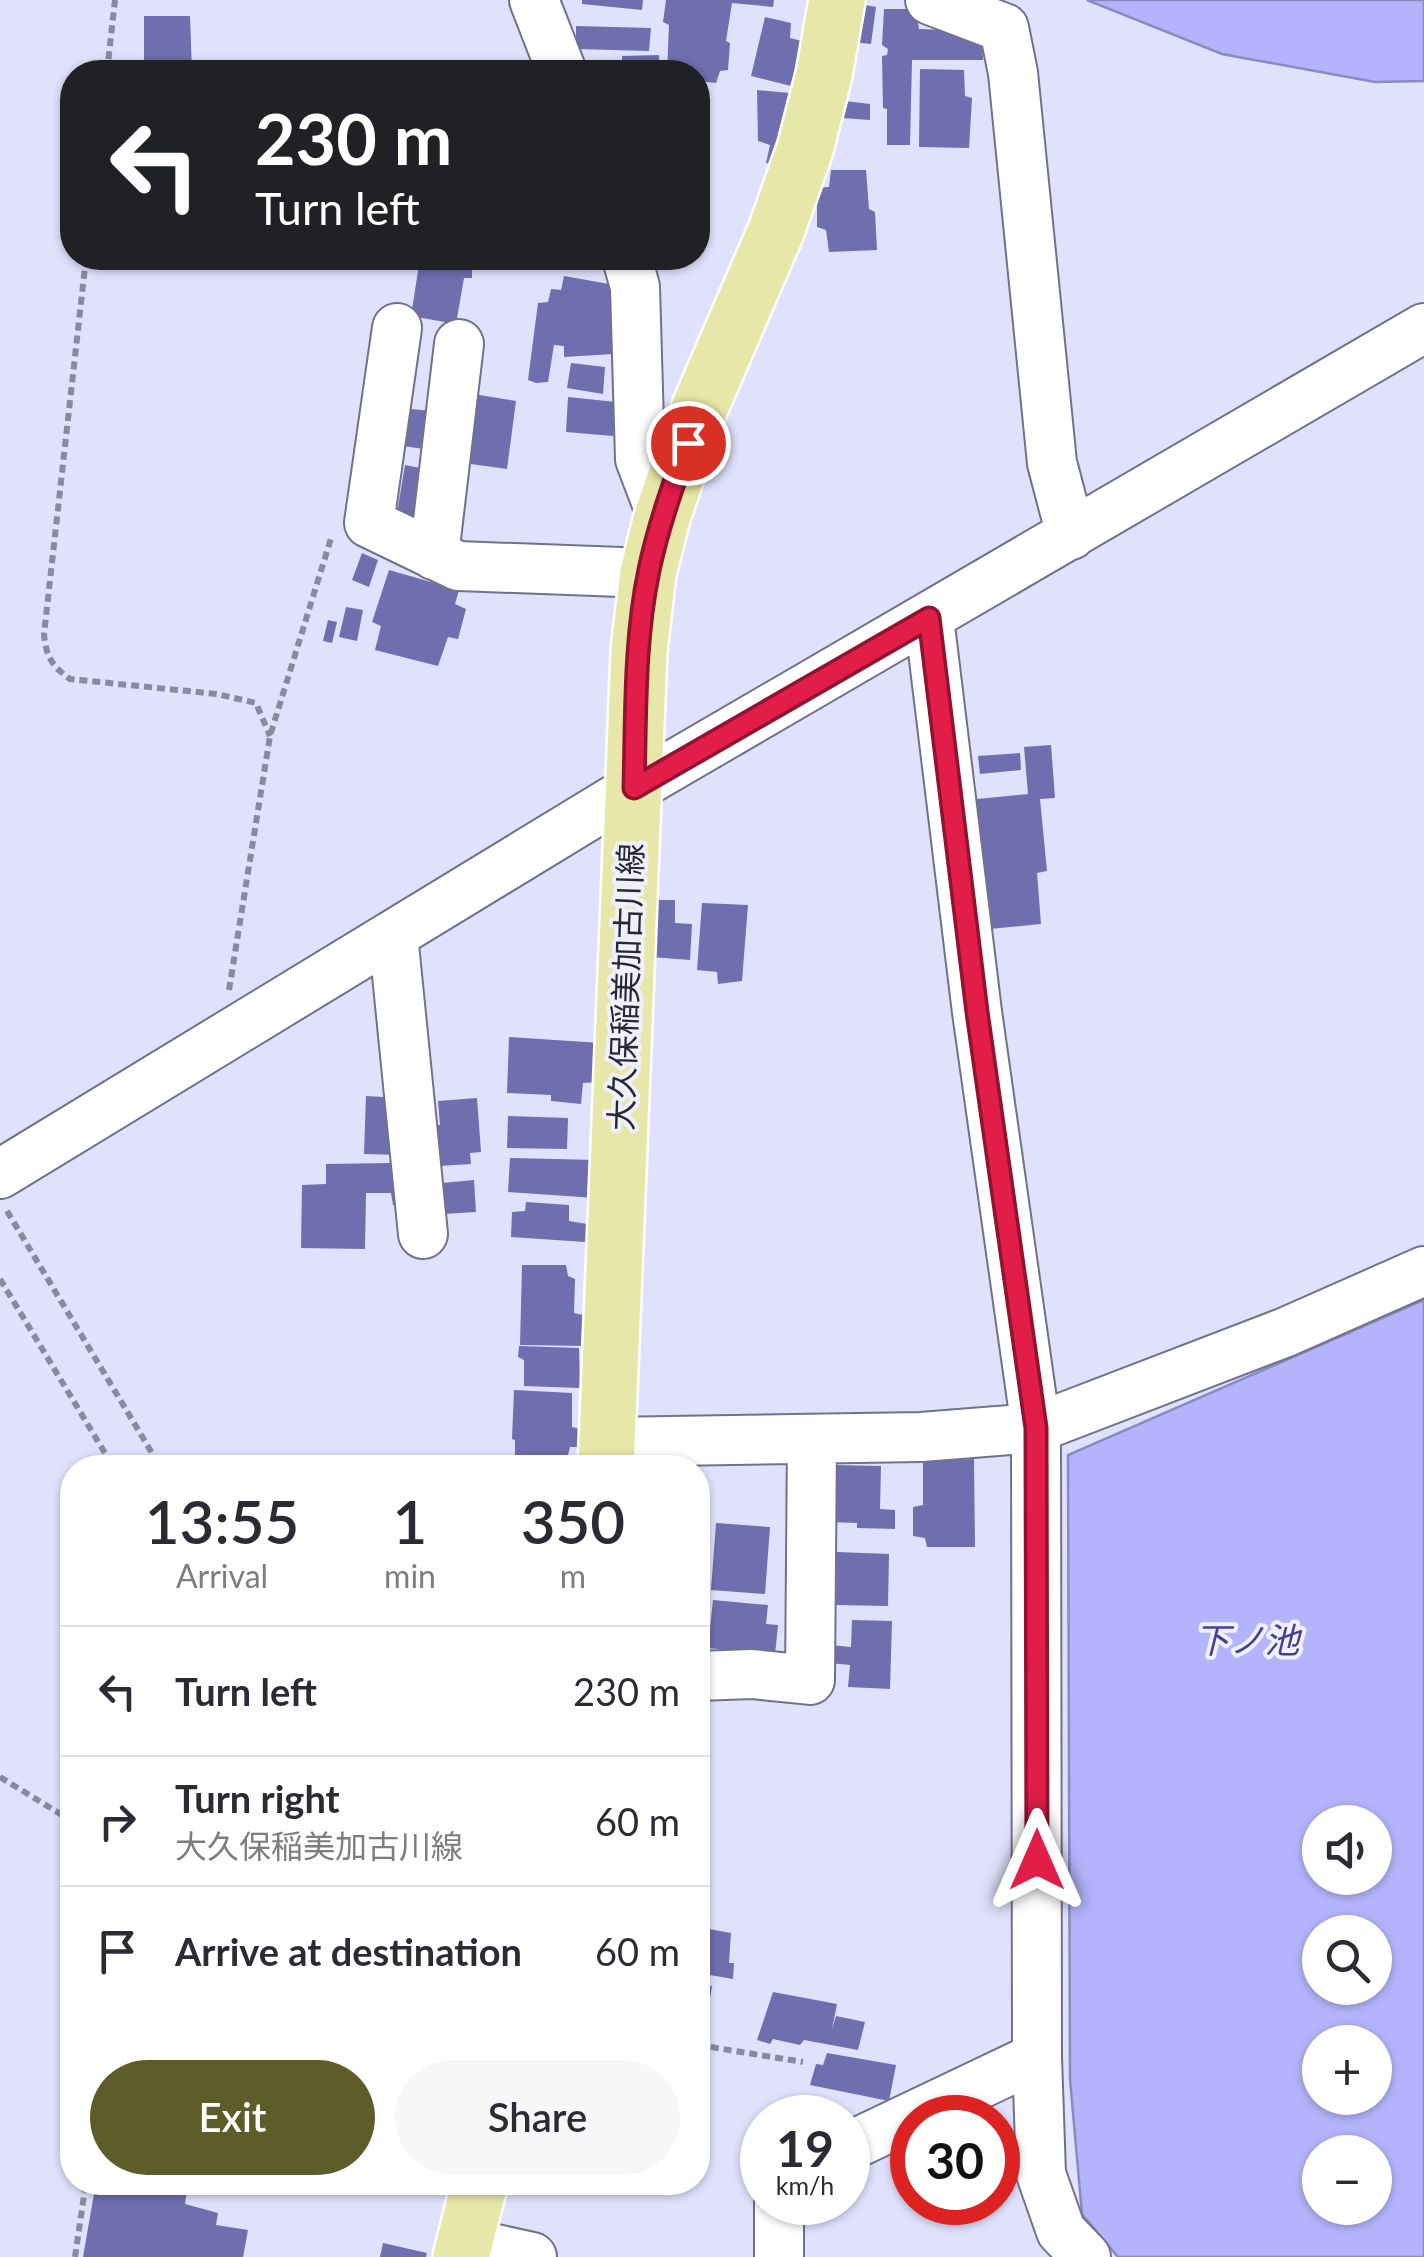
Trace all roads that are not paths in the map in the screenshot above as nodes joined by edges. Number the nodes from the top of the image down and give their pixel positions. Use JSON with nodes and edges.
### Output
{"nodes":[{"id":1,"x":534,"y":0,"type":"edge"},
{"id":2,"x":837,"y":0,"type":"edge"},
{"id":3,"x":930,"y":0,"type":"edge"},
{"id":4,"x":557,"y":60,"type":"edge"},
{"id":5,"x":630,"y":270,"type":"edge"},
{"id":6,"x":397,"y":328,"type":"dead end"},
{"id":7,"x":1424,"y":328,"type":"edge"},
{"id":8,"x":459,"y":344,"type":"dead end"},
{"id":9,"x":662,"y":517,"type":"junction"},
{"id":10,"x":1071,"y":534,"type":"junction"},
{"id":11,"x":434,"y":555,"type":"junction"},
{"id":12,"x":648,"y":572,"type":"junction"},
{"id":13,"x":929,"y":618,"type":"junction"},
{"id":14,"x":634,"y":788,"type":"junction"},
{"id":15,"x":393,"y":935,"type":"junction"},
{"id":16,"x":0,"y":1174,"type":"edge"},
{"id":17,"x":424,"y":1234,"type":"dead end"},
{"id":18,"x":1424,"y":1270,"type":"edge"},
{"id":19,"x":1036,"y":1428,"type":"junction"},
{"id":20,"x":812,"y":1438,"type":"junction"},
{"id":21,"x":606,"y":1455,"type":"edge"},
{"id":22,"x":710,"y":1676,"type":"edge"},
{"id":23,"x":1037,"y":2057,"type":"junction"},
{"id":24,"x":870,"y":2137,"type":"edge"},
{"id":25,"x":477,"y":2195,"type":"edge"},
{"id":26,"x":778,"y":2225,"type":"edge"},
{"id":27,"x":462,"y":2250,"type":"edge"},
{"id":28,"x":532,"y":2257,"type":"edge"},
{"id":29,"x":779,"y":2257,"type":"edge"},
{"id":30,"x":1086,"y":2257,"type":"edge"}],
"edges":[{"from":1,"to":4,"type":"street"},
{"from":2,"to":9,"type":"main road","name":"大久保稲美加古川線"},
{"from":3,"to":10,"type":"street"},
{"from":5,"to":9,"type":"street"},
{"from":6,"to":11,"type":"street"},
{"from":7,"to":10,"type":"street"},
{"from":8,"to":11,"type":"street"},
{"from":9,"to":12,"type":"main road","name":"大久保稲美加古川線"},
{"from":10,"to":13,"type":"street"},
{"from":11,"to":12,"type":"street"},
{"from":12,"to":14,"type":"main road","name":"大久保稲美加古川線"},
{"from":13,"to":14,"type":"street"},
{"from":13,"to":19,"type":"street"},
{"from":14,"to":15,"type":"street"},
{"from":14,"to":21,"type":"main road","name":"大久保稲美加古川線"},
{"from":15,"to":16,"type":"street"},
{"from":15,"to":17,"type":"street"},
{"from":18,"to":19,"type":"street"},
{"from":19,"to":20,"type":"street"},
{"from":19,"to":23,"type":"street"},
{"from":20,"to":21,"type":"street"},
{"from":20,"to":22,"type":"street"},
{"from":23,"to":24,"type":"street"},
{"from":23,"to":30,"type":"street"},
{"from":25,"to":27,"type":"main road"},
{"from":26,"to":29,"type":"street"},
{"from":27,"to":28,"type":"street"}]}
